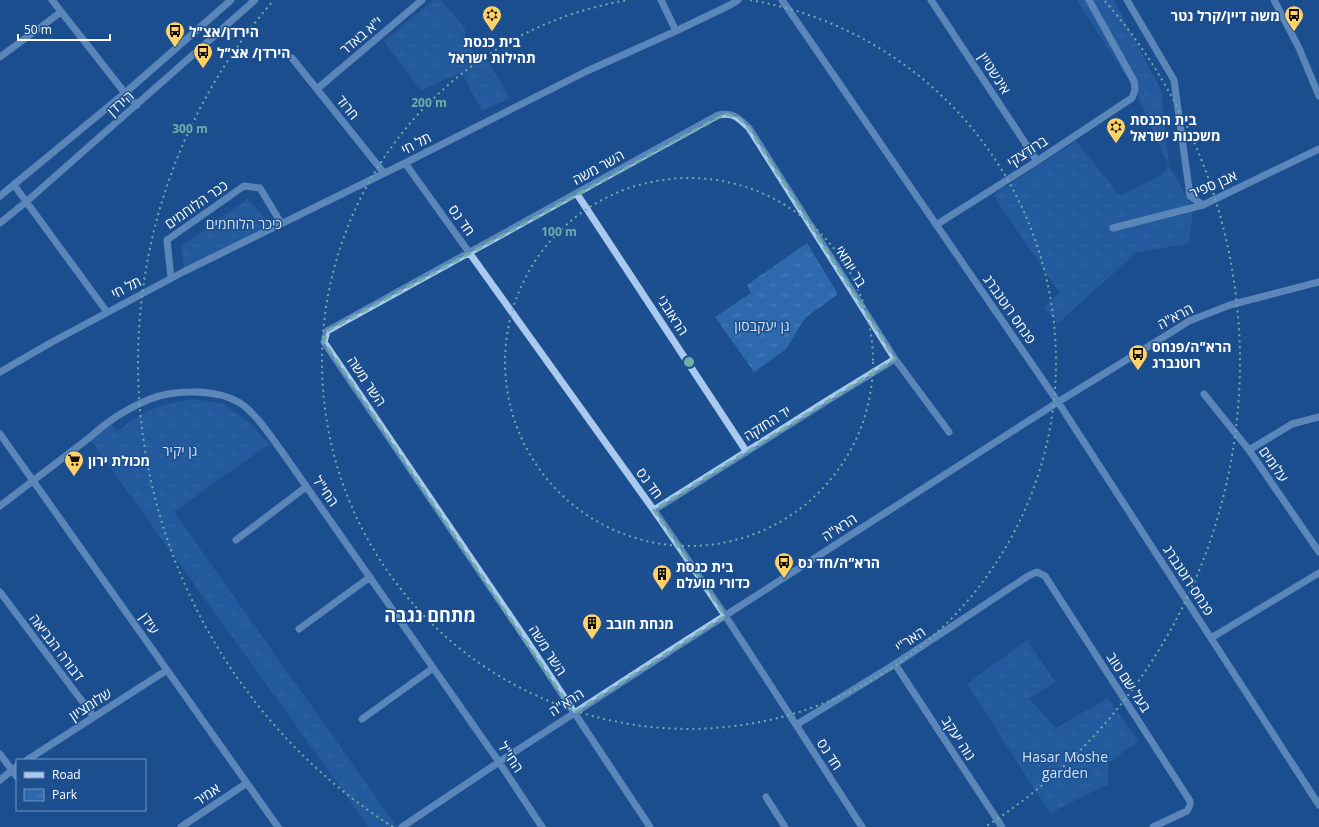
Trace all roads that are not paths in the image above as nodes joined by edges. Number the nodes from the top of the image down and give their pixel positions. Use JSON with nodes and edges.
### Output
{"nodes":[{"id":1,"x":52,"y":0,"type":"edge"},
{"id":2,"x":231,"y":0,"type":"edge"},
{"id":3,"x":255,"y":0,"type":"edge"},
{"id":4,"x":422,"y":0,"type":"edge"},
{"id":5,"x":661,"y":0,"type":"edge"},
{"id":6,"x":738,"y":0,"type":"edge"},
{"id":7,"x":782,"y":0,"type":"edge"},
{"id":8,"x":931,"y":0,"type":"edge"},
{"id":9,"x":1089,"y":0,"type":"edge"},
{"id":10,"x":1127,"y":0,"type":"edge"},
{"id":11,"x":1274,"y":0,"type":"edge"},
{"id":12,"x":61,"y":12,"type":"junction"},
{"id":13,"x":676,"y":31,"type":"junction"},
{"id":14,"x":0,"y":57,"type":"edge"},
{"id":15,"x":292,"y":58,"type":"dead end"},
{"id":16,"x":317,"y":89,"type":"junction"},
{"id":17,"x":125,"y":93,"type":"junction"},
{"id":18,"x":1319,"y":96,"type":"edge"},
{"id":19,"x":137,"y":105,"type":"junction"},
{"id":20,"x":731,"y":114,"type":"joint"},
{"id":21,"x":1319,"y":149,"type":"edge"},
{"id":22,"x":1037,"y":161,"type":"junction"},
{"id":23,"x":406,"y":163,"type":"junction"},
{"id":24,"x":384,"y":172,"type":"junction"},
{"id":25,"x":14,"y":185,"type":"junction"},
{"id":26,"x":577,"y":194,"type":"junction"},
{"id":27,"x":0,"y":196,"type":"edge"},
{"id":28,"x":26,"y":202,"type":"junction"},
{"id":29,"x":1203,"y":205,"type":"junction"},
{"id":30,"x":0,"y":223,"type":"edge"},
{"id":31,"x":281,"y":223,"type":"junction"},
{"id":32,"x":936,"y":225,"type":"junction"},
{"id":33,"x":1113,"y":228,"type":"dead end"},
{"id":34,"x":469,"y":253,"type":"junction"},
{"id":35,"x":171,"y":278,"type":"junction"},
{"id":36,"x":1319,"y":282,"type":"edge"},
{"id":37,"x":1307,"y":284,"type":"junction"},
{"id":38,"x":1319,"y":286,"type":"edge"},
{"id":39,"x":106,"y":312,"type":"junction"},
{"id":40,"x":895,"y":359,"type":"junction"},
{"id":41,"x":0,"y":372,"type":"edge"},
{"id":42,"x":1204,"y":394,"type":"dead end"},
{"id":43,"x":1058,"y":402,"type":"junction"},
{"id":44,"x":1319,"y":417,"type":"edge"},
{"id":45,"x":949,"y":432,"type":"dead end"},
{"id":46,"x":0,"y":434,"type":"edge"},
{"id":47,"x":1248,"y":450,"type":"junction"},
{"id":48,"x":746,"y":451,"type":"junction"},
{"id":49,"x":33,"y":481,"type":"junction"},
{"id":50,"x":306,"y":487,"type":"junction"},
{"id":51,"x":0,"y":506,"type":"edge"},
{"id":52,"x":654,"y":510,"type":"junction"},
{"id":53,"x":236,"y":540,"type":"dead end"},
{"id":54,"x":1319,"y":552,"type":"edge"},
{"id":55,"x":1037,"y":572,"type":"joint"},
{"id":56,"x":1319,"y":573,"type":"edge"},
{"id":57,"x":370,"y":577,"type":"junction"},
{"id":58,"x":0,"y":592,"type":"edge"},
{"id":59,"x":725,"y":616,"type":"junction"},
{"id":60,"x":299,"y":629,"type":"dead end"},
{"id":61,"x":1211,"y":638,"type":"junction"},
{"id":62,"x":895,"y":664,"type":"junction"},
{"id":63,"x":433,"y":668,"type":"junction"},
{"id":64,"x":167,"y":670,"type":"junction"},
{"id":65,"x":574,"y":713,"type":"junction"},
{"id":66,"x":94,"y":717,"type":"junction"},
{"id":67,"x":362,"y":719,"type":"dead end"},
{"id":68,"x":796,"y":724,"type":"junction"},
{"id":69,"x":0,"y":754,"type":"edge"},
{"id":70,"x":29,"y":759,"type":"edge"},
{"id":71,"x":499,"y":762,"type":"junction"},
{"id":72,"x":14,"y":768,"type":"edge"},
{"id":73,"x":0,"y":780,"type":"edge"},
{"id":74,"x":247,"y":783,"type":"junction"},
{"id":75,"x":766,"y":797,"type":"dead end"},
{"id":76,"x":1319,"y":805,"type":"edge"},
{"id":77,"x":181,"y":827,"type":"edge"},
{"id":78,"x":278,"y":827,"type":"edge"},
{"id":79,"x":402,"y":827,"type":"edge"},
{"id":80,"x":542,"y":827,"type":"edge"},
{"id":81,"x":650,"y":827,"type":"edge"},
{"id":82,"x":786,"y":827,"type":"edge"},
{"id":83,"x":862,"y":827,"type":"edge"},
{"id":84,"x":1002,"y":827,"type":"edge"},
{"id":85,"x":1152,"y":827,"type":"edge"}],
"edges":[{"from":1,"to":12,"type":"street"},
{"from":2,"to":17,"type":"street","name":"הירדן"},
{"from":3,"to":19,"type":"street","name":"הירדן"},
{"from":4,"to":16,"type":"street","name":"י\"א באדר"},
{"from":5,"to":13,"type":"street"},
{"from":6,"to":13,"type":"street","name":"תל חי"},
{"from":7,"to":32,"type":"street","name":"פנחס רוטנברג"},
{"from":8,"to":22,"type":"street","name":"אינשטיין"},
{"from":9,"to":22,"type":"street","name":"ברודצקי"},
{"from":10,"to":29,"type":"street"},
{"from":11,"to":18,"type":"street"},
{"from":12,"to":14,"type":"street"},
{"from":12,"to":17,"type":"street"},
{"from":13,"to":23,"type":"street","name":"תל חי"},
{"from":15,"to":16,"type":"street","name":"חרוד"},
{"from":16,"to":24,"type":"street","name":"חרוד"},
{"from":17,"to":19,"type":"street"},
{"from":17,"to":25,"type":"street","name":"הירדן"},
{"from":19,"to":28,"type":"street","name":"הירדן"},
{"from":20,"to":26,"type":"street","name":"השר משה"},
{"from":20,"to":40,"type":"street","name":"בר יוחאי"},
{"from":21,"to":29,"type":"street","name":"אבן ספיר"},
{"from":22,"to":32,"type":"street","name":"ברודצקי"},
{"from":23,"to":24,"type":"street","name":"תל חי"},
{"from":23,"to":34,"type":"street","name":"חד נס"},
{"from":24,"to":31,"type":"street","name":"תל חי"},
{"from":25,"to":27,"type":"street","name":"הירדן"},
{"from":25,"to":28,"type":"street","name":"תל חי"},
{"from":26,"to":34,"type":"street","name":"השר משה"},
{"from":26,"to":48,"type":"street","name":"הראובני"},
{"from":28,"to":30,"type":"street","name":"הירדן"},
{"from":28,"to":39,"type":"street","name":"תל חי"},
{"from":29,"to":33,"type":"street","name":"אבן ספיר"},
{"from":31,"to":35,"type":"street","name":"תל חי"},
{"from":31,"to":35,"type":"street","name":"ככר הלוחמים"},
{"from":32,"to":43,"type":"street","name":"פנחס רוטנברג"},
{"from":34,"to":52,"type":"street","name":"חד נס"},
{"from":34,"to":65,"type":"street","name":"השר משה"},
{"from":35,"to":39,"type":"street","name":"תל חי"},
{"from":36,"to":37,"type":"street","name":"הרא\"ה"},
{"from":37,"to":38,"type":"street","name":"הרא\"ה"},
{"from":37,"to":43,"type":"street","name":"הרא\"ה"},
{"from":39,"to":41,"type":"street","name":"תל חי"},
{"from":40,"to":45,"type":"street","name":"בר יוחאי"},
{"from":40,"to":48,"type":"street","name":"יד החזקה"},
{"from":42,"to":47,"type":"street","name":"עלומים"},
{"from":43,"to":59,"type":"street","name":"הרא\"ה"},
{"from":43,"to":61,"type":"street","name":"פנחס רוטנברג"},
{"from":44,"to":47,"type":"street"},
{"from":46,"to":49,"type":"street","name":"עידן"},
{"from":47,"to":54,"type":"street","name":"עלומים"},
{"from":48,"to":52,"type":"street","name":"יד החזקה"},
{"from":49,"to":50,"type":"street","name":"החי\"ל"},
{"from":49,"to":51,"type":"street","name":"החי\"ל"},
{"from":49,"to":64,"type":"street","name":"עידן"},
{"from":50,"to":53,"type":"street"},
{"from":50,"to":57,"type":"street","name":"החי\"ל"},
{"from":52,"to":59,"type":"street","name":"חד נס"},
{"from":55,"to":62,"type":"street","name":"האר\"י"},
{"from":55,"to":85,"type":"street","name":"בעל שם טוב"},
{"from":56,"to":61,"type":"street","name":"פנחס רוטנברג"},
{"from":57,"to":60,"type":"street"},
{"from":57,"to":63,"type":"street","name":"החי\"ל"},
{"from":58,"to":66,"type":"street","name":"דבורה הנביאה"},
{"from":59,"to":65,"type":"street","name":"הרא\"ה"},
{"from":59,"to":68,"type":"street","name":"חד נס"},
{"from":61,"to":76,"type":"street","name":"פנחס רוטנברג"},
{"from":62,"to":68,"type":"street","name":"האר\"י"},
{"from":62,"to":84,"type":"street","name":"נוה יעקב"},
{"from":63,"to":67,"type":"street"},
{"from":63,"to":71,"type":"street","name":"החי\"ל"},
{"from":64,"to":66,"type":"street","name":"שלומציון"},
{"from":64,"to":74,"type":"street","name":"עידן"},
{"from":65,"to":71,"type":"street","name":"הרא\"ה"},
{"from":65,"to":81,"type":"street","name":"השר משה"},
{"from":66,"to":70,"type":"street","name":"שלומציון"},
{"from":68,"to":83,"type":"street","name":"חד נס"},
{"from":69,"to":72,"type":"street"},
{"from":71,"to":79,"type":"street","name":"הרא\"ה"},
{"from":71,"to":80,"type":"street","name":"החי\"ל"},
{"from":72,"to":73,"type":"street"},
{"from":74,"to":77,"type":"street","name":"אמיר"},
{"from":74,"to":78,"type":"street","name":"עידן"},
{"from":75,"to":82,"type":"street"}]}
